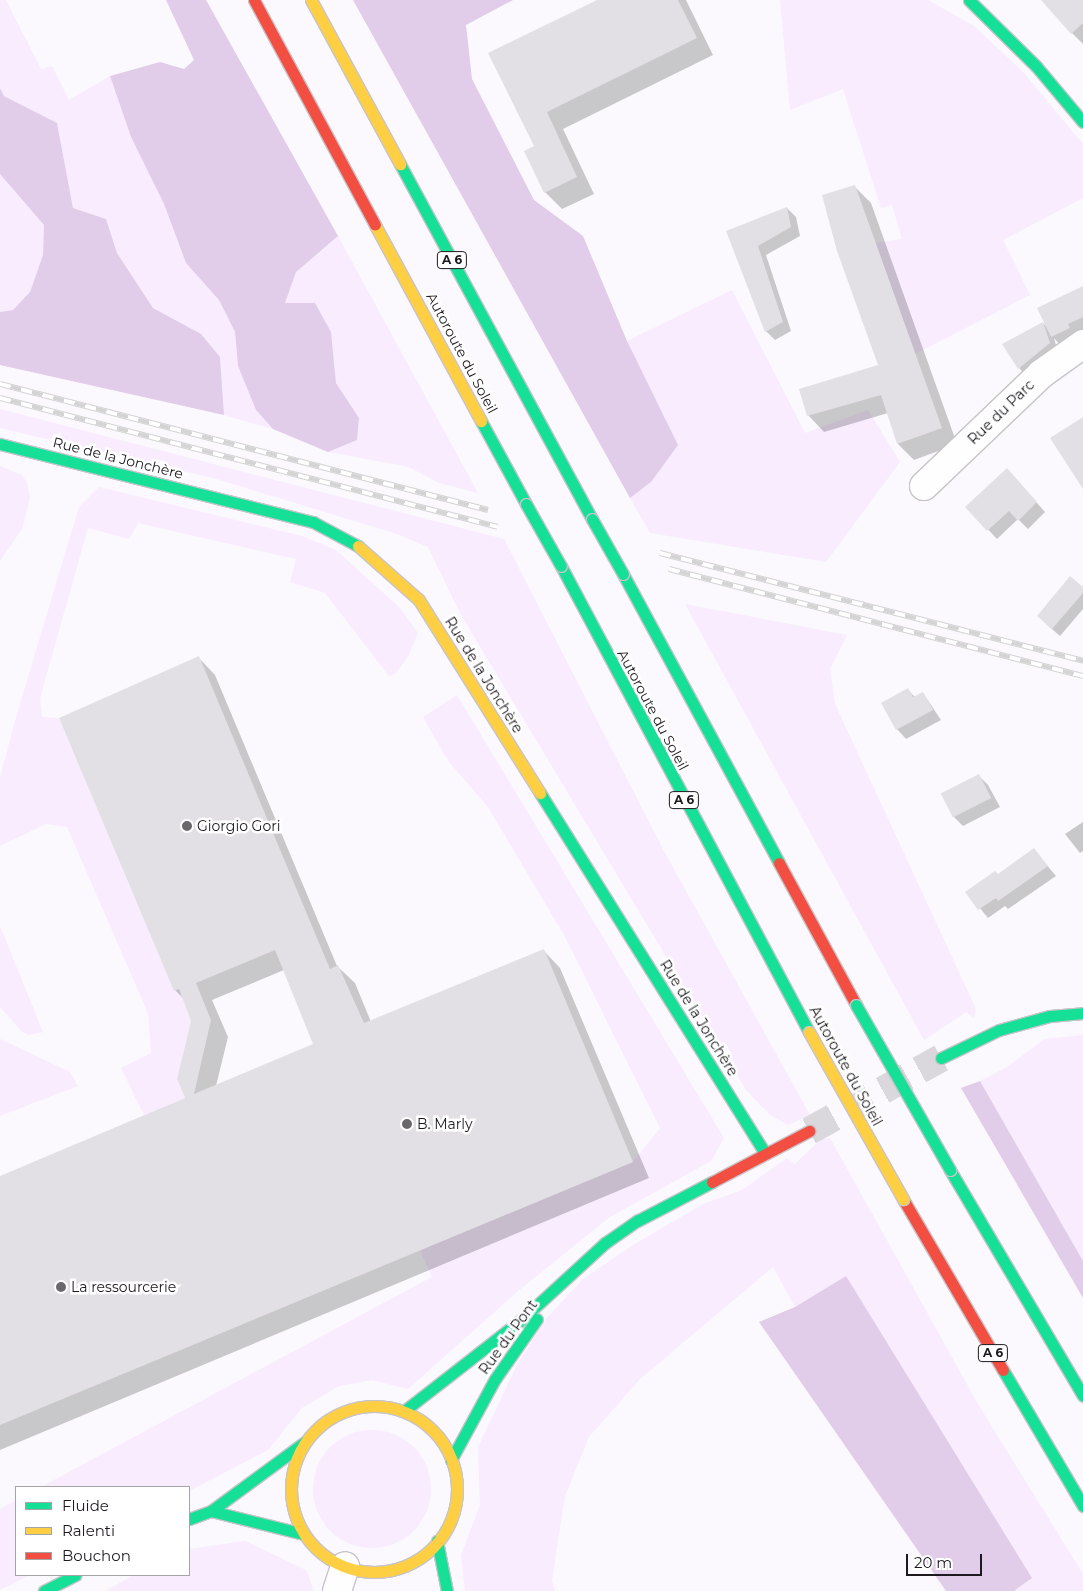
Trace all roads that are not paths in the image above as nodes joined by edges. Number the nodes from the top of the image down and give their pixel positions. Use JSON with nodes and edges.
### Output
{"nodes":[{"id":1,"x":254,"y":0,"type":"edge"},
{"id":2,"x":311,"y":0,"type":"edge"},
{"id":3,"x":970,"y":0,"type":"edge"},
{"id":4,"x":1083,"y":122,"type":"edge"},
{"id":5,"x":1083,"y":344,"type":"edge"},
{"id":6,"x":0,"y":444,"type":"edge"},
{"id":7,"x":924,"y":486,"type":"dead end"},
{"id":8,"x":1083,"y":1013,"type":"edge"},
{"id":9,"x":941,"y":1058,"type":"tunnel mouth"},
{"id":10,"x":809,"y":1131,"type":"tunnel mouth"},
{"id":11,"x":764,"y":1152,"type":"junction"},
{"id":12,"x":605,"y":1243,"type":"junction"},
{"id":13,"x":1083,"y":1396,"type":"edge"},
{"id":14,"x":404,"y":1412,"type":"junction"},
{"id":15,"x":306,"y":1442,"type":"junction"},
{"id":16,"x":451,"y":1460,"type":"junction"},
{"id":17,"x":1083,"y":1506,"type":"edge"},
{"id":18,"x":210,"y":1511,"type":"junction"},
{"id":19,"x":190,"y":1519,"type":"edge"},
{"id":20,"x":304,"y":1534,"type":"junction"},
{"id":21,"x":438,"y":1542,"type":"junction"},
{"id":22,"x":379,"y":1571,"type":"junction"},
{"id":23,"x":73,"y":1576,"type":"edge"},
{"id":24,"x":341,"y":1579,"type":"edge"},
{"id":25,"x":391,"y":1584,"type":"dead end"},
{"id":26,"x":44,"y":1591,"type":"edge"},
{"id":27,"x":447,"y":1591,"type":"edge"}],
"edges":[{"from":1,"to":17,"type":"main road","name":"Autoroute du Soleil","number":"A 6","bridge":true},
{"from":2,"to":13,"type":"main road","number":"A 6","bridge":true},
{"from":3,"to":4,"type":"main road"},
{"from":5,"to":7,"type":"street","name":"Rue du Parc"},
{"from":6,"to":11,"type":"main road","name":"Rue de la Jonchère"},
{"from":8,"to":9,"type":"main road"},
{"from":10,"to":11,"type":"main road","name":"Rue du Pont"},
{"from":11,"to":12,"type":"main road","name":"Rue du Pont"},
{"from":12,"to":14,"type":"main road","name":"Rue du Pont"},
{"from":12,"to":16,"type":"main road","name":"Rue du Pont"},
{"from":14,"to":15,"type":"main road"},
{"from":14,"to":16,"type":"main road"},
{"from":15,"to":18,"type":"main road"},
{"from":15,"to":20,"type":"main road"},
{"from":16,"to":21,"type":"main road"},
{"from":18,"to":19,"type":"main road"},
{"from":18,"to":20,"type":"main road"},
{"from":20,"to":24,"type":"main road"},
{"from":21,"to":22,"type":"main road"},
{"from":21,"to":27,"type":"main road"},
{"from":22,"to":24,"type":"main road"},
{"from":22,"to":25,"type":"main road"},
{"from":23,"to":26,"type":"main road"}]}
